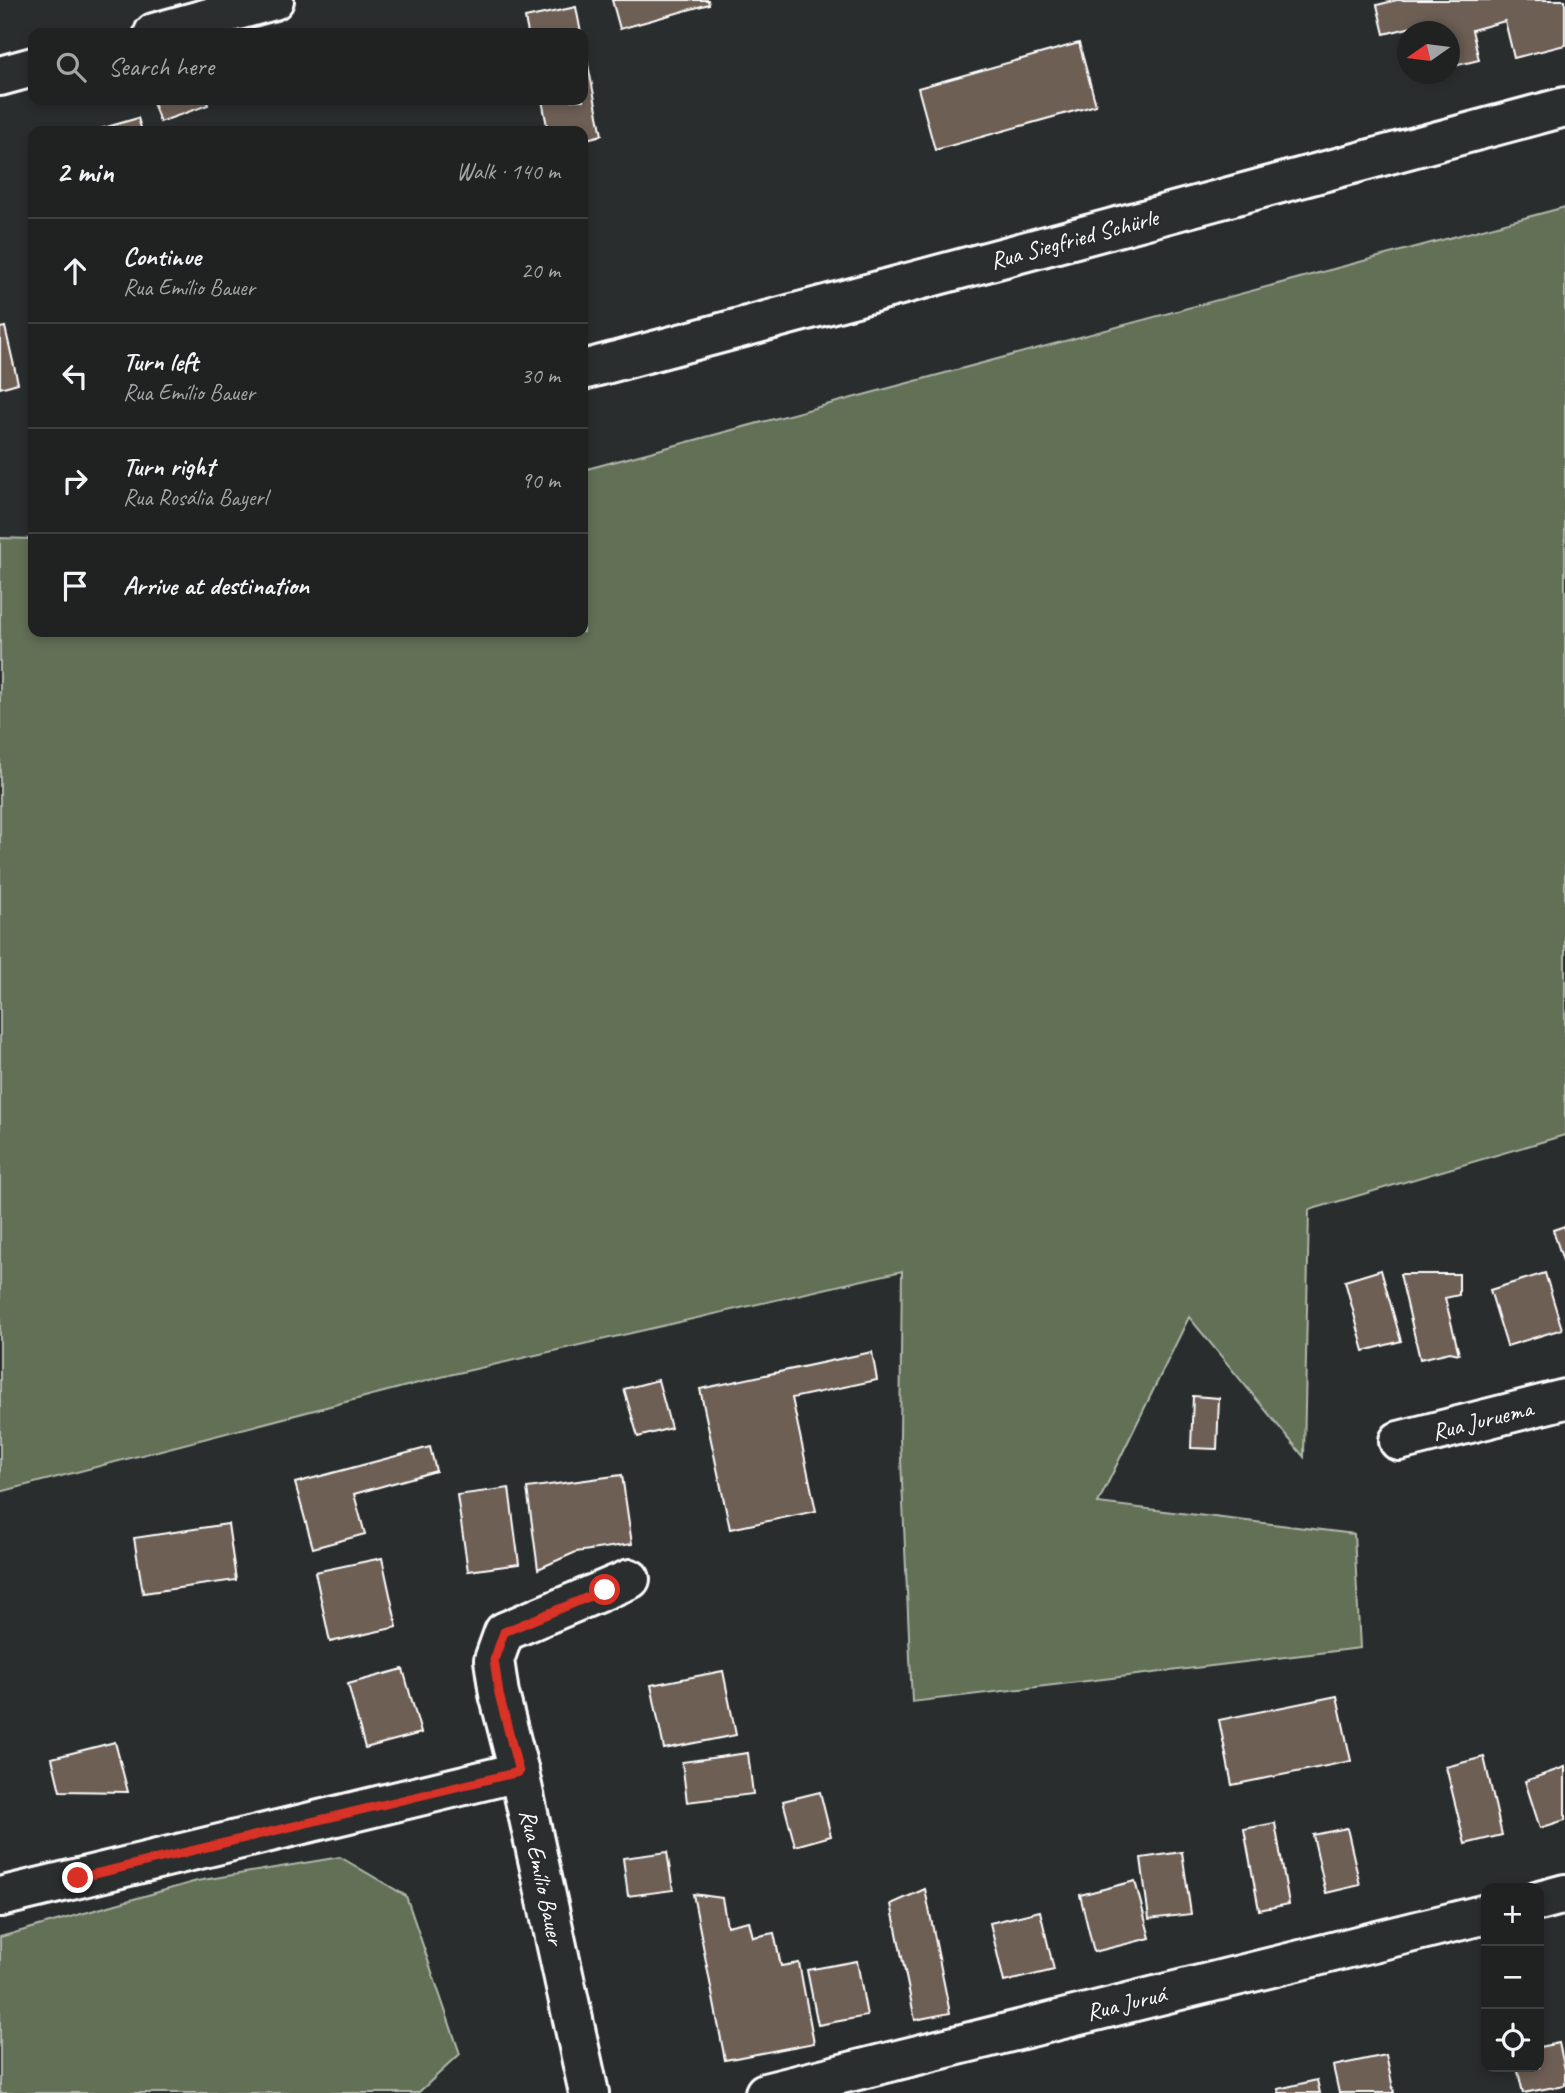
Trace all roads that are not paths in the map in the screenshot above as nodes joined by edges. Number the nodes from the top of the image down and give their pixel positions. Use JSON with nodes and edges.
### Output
{"nodes":[{"id":1,"x":274,"y":0,"type":"edge"},
{"id":2,"x":172,"y":28,"type":"edge"},
{"id":3,"x":28,"y":68,"type":"edge"},
{"id":4,"x":0,"y":76,"type":"edge"},
{"id":5,"x":1565,"y":107,"type":"edge"},
{"id":6,"x":588,"y":369,"type":"edge"},
{"id":7,"x":1565,"y":1399,"type":"edge"},
{"id":8,"x":1399,"y":1441,"type":"dead end"},
{"id":9,"x":631,"y":1579,"type":"dead end"},
{"id":10,"x":519,"y":1772,"type":"junction"},
{"id":11,"x":1565,"y":1894,"type":"edge"},
{"id":12,"x":0,"y":1897,"type":"edge"},
{"id":13,"x":1544,"y":1900,"type":"edge"},
{"id":14,"x":1481,"y":1915,"type":"edge"},
{"id":15,"x":589,"y":2093,"type":"edge"},
{"id":16,"x":765,"y":2093,"type":"edge"}],
"edges":[{"from":1,"to":2,"type":"street"},
{"from":3,"to":4,"type":"street"},
{"from":5,"to":6,"type":"street","name":"Rua Siegfried Schürle"},
{"from":7,"to":8,"type":"street","name":"Rua Juruema"},
{"from":9,"to":10,"type":"street","name":"Rua Emílio Bauer"},
{"from":10,"to":12,"type":"street"},
{"from":10,"to":15,"type":"street","name":"Rua Emílio Bauer"},
{"from":11,"to":13,"type":"street"},
{"from":14,"to":16,"type":"street","name":"Rua Juruá"}]}
